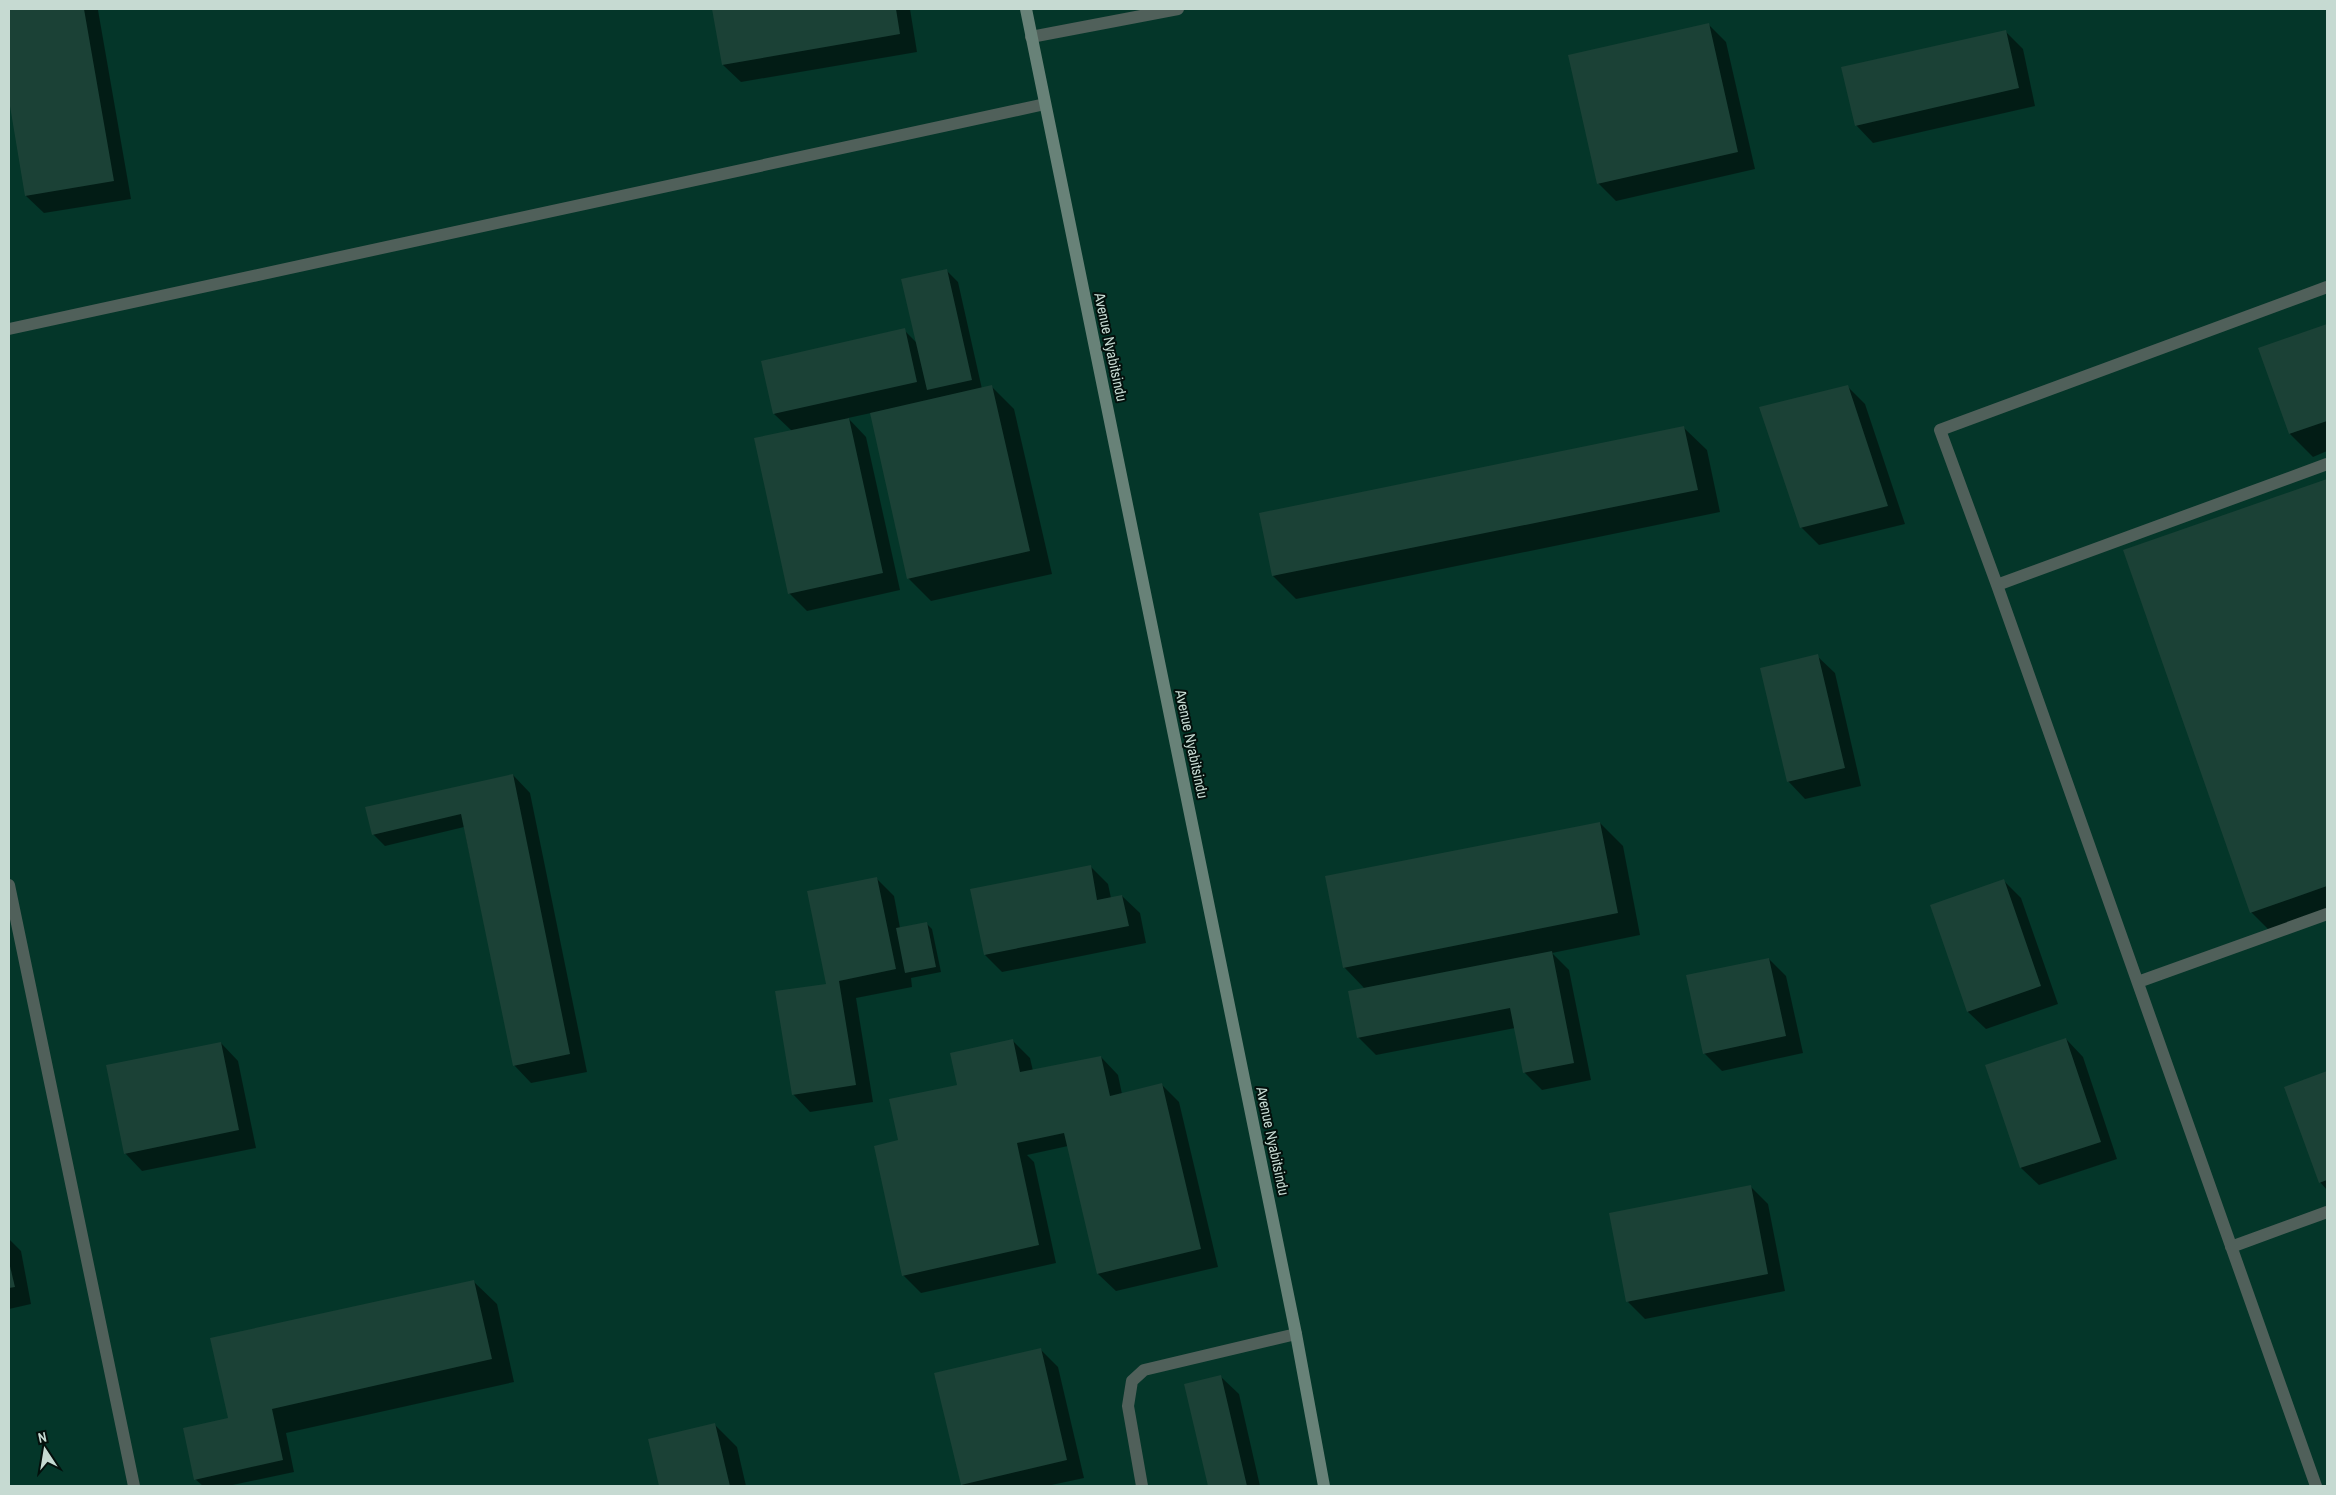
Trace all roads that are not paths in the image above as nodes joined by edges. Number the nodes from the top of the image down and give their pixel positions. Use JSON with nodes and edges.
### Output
{"nodes":[{"id":1,"x":1026,"y":9,"type":"edge"},
{"id":2,"x":1178,"y":9,"type":"edge"},
{"id":3,"x":1031,"y":37,"type":"junction"},
{"id":4,"x":1045,"y":104,"type":"junction"},
{"id":5,"x":2327,"y":287,"type":"edge"},
{"id":6,"x":9,"y":329,"type":"edge"},
{"id":7,"x":2327,"y":464,"type":"edge"},
{"id":8,"x":1997,"y":586,"type":"junction"},
{"id":9,"x":9,"y":885,"type":"edge"},
{"id":10,"x":2327,"y":914,"type":"edge"},
{"id":11,"x":2138,"y":982,"type":"junction"},
{"id":12,"x":2327,"y":1212,"type":"edge"},
{"id":13,"x":2232,"y":1246,"type":"junction"},
{"id":14,"x":1296,"y":1334,"type":"junction"},
{"id":15,"x":134,"y":1486,"type":"edge"},
{"id":16,"x":1142,"y":1486,"type":"edge"},
{"id":17,"x":1324,"y":1486,"type":"edge"},
{"id":18,"x":2316,"y":1486,"type":"edge"}],
"edges":[{"from":1,"to":3,"type":"street","name":"Avenue Nyabitsindu"},
{"from":2,"to":3,"type":"lane"},
{"from":3,"to":4,"type":"street","name":"Avenue Nyabitsindu"},
{"from":4,"to":6,"type":"lane"},
{"from":4,"to":14,"type":"street","name":"Avenue Nyabitsindu"},
{"from":5,"to":8,"type":"lane"},
{"from":7,"to":8,"type":"lane"},
{"from":8,"to":11,"type":"lane"},
{"from":9,"to":15,"type":"lane"},
{"from":10,"to":11,"type":"lane"},
{"from":11,"to":13,"type":"lane"},
{"from":12,"to":13,"type":"lane"},
{"from":13,"to":18,"type":"lane"},
{"from":14,"to":16,"type":"lane"},
{"from":14,"to":17,"type":"street","name":"Avenue Nyabitsindu"}]}
